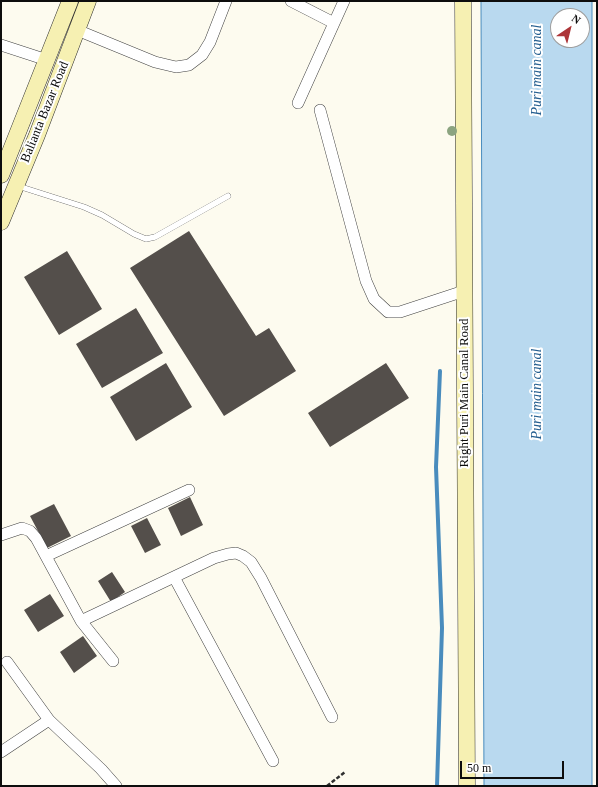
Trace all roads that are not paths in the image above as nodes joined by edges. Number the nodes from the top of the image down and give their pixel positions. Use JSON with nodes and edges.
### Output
{"nodes":[{"id":1,"x":70,"y":1,"type":"edge"},
{"id":2,"x":88,"y":1,"type":"edge"},
{"id":3,"x":226,"y":1,"type":"edge"},
{"id":4,"x":291,"y":1,"type":"edge"},
{"id":5,"x":344,"y":1,"type":"edge"},
{"id":6,"x":463,"y":1,"type":"edge"},
{"id":7,"x":334,"y":23,"type":"junction"},
{"id":8,"x":76,"y":30,"type":"junction"},
{"id":9,"x":1,"y":45,"type":"edge"},
{"id":10,"x":47,"y":60,"type":"junction"},
{"id":11,"x":298,"y":104,"type":"dead end"},
{"id":12,"x":320,"y":110,"type":"dead end"},
{"id":13,"x":1,"y":175,"type":"edge"},
{"id":14,"x":15,"y":185,"type":"junction"},
{"id":15,"x":228,"y":196,"type":"dead end"},
{"id":16,"x":1,"y":222,"type":"edge"},
{"id":17,"x":464,"y":291,"type":"junction"},
{"id":18,"x":189,"y":490,"type":"dead end"},
{"id":19,"x":1,"y":535,"type":"edge"},
{"id":20,"x":46,"y":556,"type":"junction"},
{"id":21,"x":174,"y":577,"type":"junction"},
{"id":22,"x":81,"y":621,"type":"junction"},
{"id":23,"x":113,"y":661,"type":"dead end"},
{"id":24,"x":7,"y":662,"type":"dead end"},
{"id":25,"x":332,"y":717,"type":"dead end"},
{"id":26,"x":50,"y":720,"type":"junction"},
{"id":27,"x":1,"y":752,"type":"edge"},
{"id":28,"x":273,"y":761,"type":"dead end"},
{"id":29,"x":116,"y":786,"type":"edge"},
{"id":30,"x":466,"y":786,"type":"edge"}],
"edges":[{"from":1,"to":10,"type":"street","name":"Balianta Bazar Road"},
{"from":2,"to":8,"type":"street","name":"Balianta Bazar Road"},
{"from":3,"to":8,"type":"street"},
{"from":4,"to":7,"type":"street"},
{"from":5,"to":7,"type":"street"},
{"from":6,"to":17,"type":"street","name":"Right Puri Main Canal Road"},
{"from":7,"to":11,"type":"street"},
{"from":8,"to":14,"type":"street","name":"Balianta Bazar Road"},
{"from":9,"to":10,"type":"street"},
{"from":10,"to":13,"type":"street","name":"Balianta Bazar Road"},
{"from":12,"to":17,"type":"street"},
{"from":14,"to":15,"type":"lane"},
{"from":14,"to":16,"type":"street","name":"Balianta Bazar Road"},
{"from":17,"to":30,"type":"street","name":"Right Puri Main Canal Road"},
{"from":18,"to":20,"type":"street"},
{"from":19,"to":20,"type":"street"},
{"from":20,"to":22,"type":"street"},
{"from":21,"to":22,"type":"street"},
{"from":21,"to":25,"type":"street"},
{"from":21,"to":28,"type":"street"},
{"from":22,"to":23,"type":"street"},
{"from":24,"to":26,"type":"street"},
{"from":26,"to":27,"type":"street"},
{"from":26,"to":29,"type":"street"}]}
